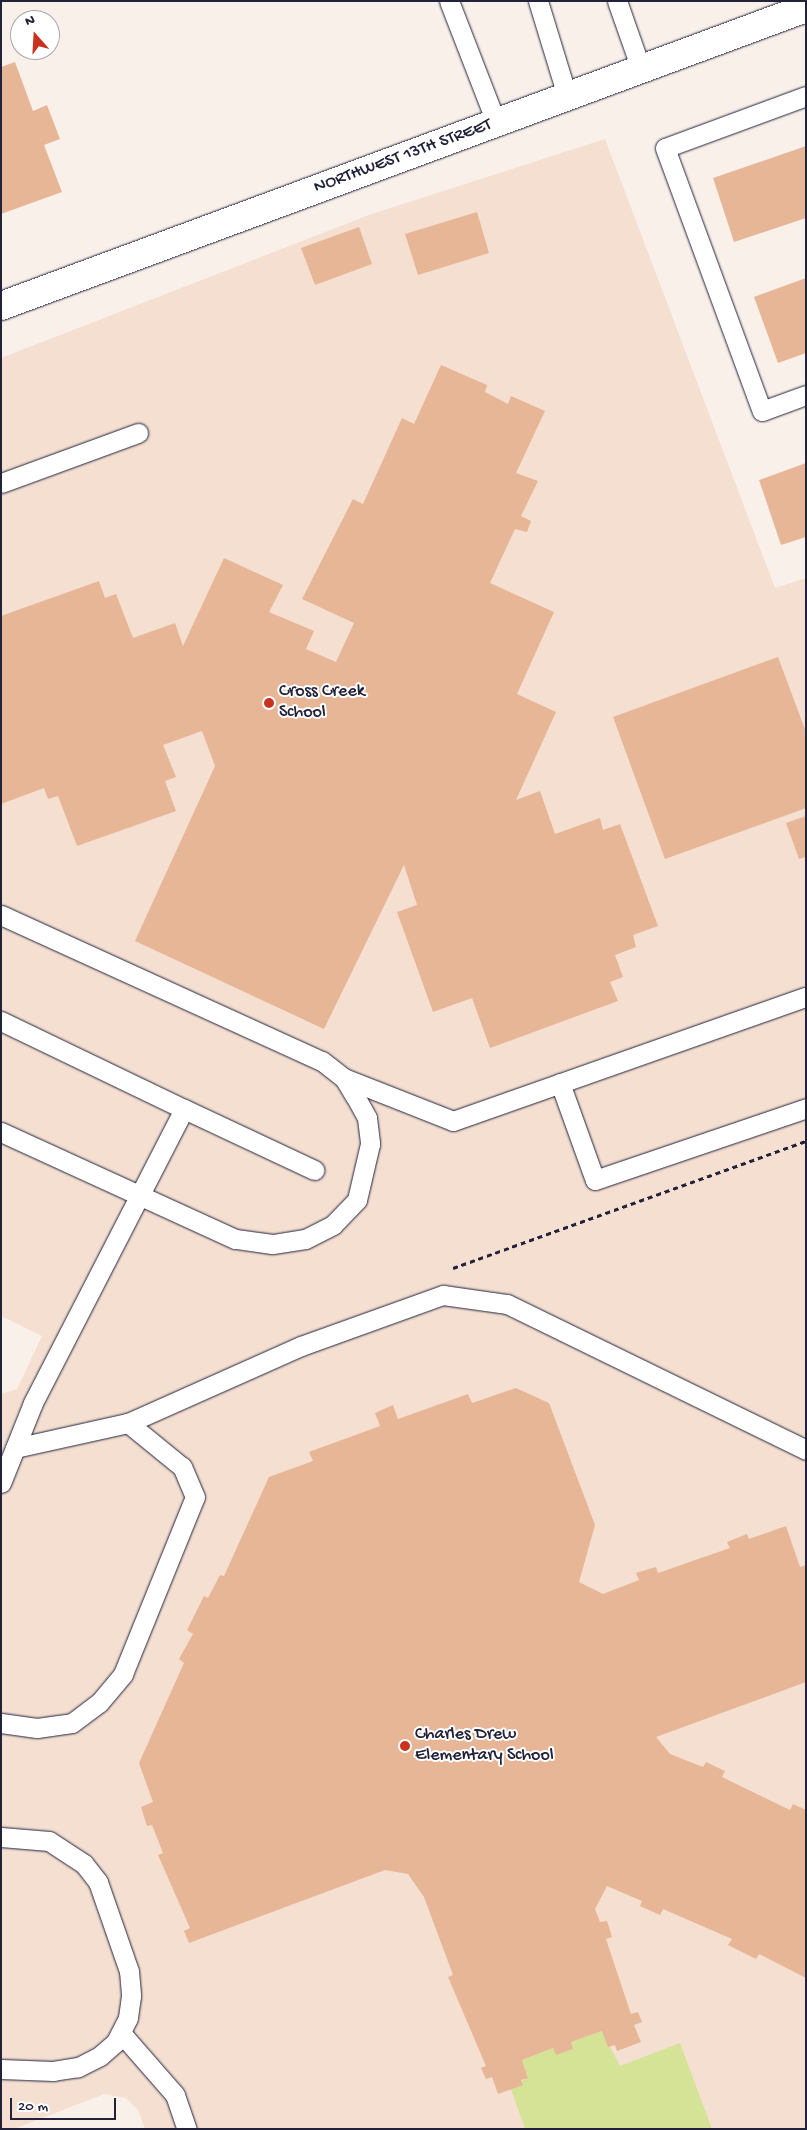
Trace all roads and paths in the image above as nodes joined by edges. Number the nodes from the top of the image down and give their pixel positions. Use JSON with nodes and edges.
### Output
{"nodes":[{"id":1,"x":449,"y":1,"type":"edge"},
{"id":2,"x":538,"y":1,"type":"edge"},
{"id":3,"x":617,"y":1,"type":"edge"},
{"id":4,"x":806,"y":8,"type":"edge"},
{"id":5,"x":641,"y":69,"type":"junction"},
{"id":6,"x":567,"y":96,"type":"junction"},
{"id":7,"x":806,"y":96,"type":"edge"},
{"id":8,"x":496,"y":122,"type":"junction"},
{"id":9,"x":1,"y":306,"type":"edge"},
{"id":10,"x":806,"y":395,"type":"edge"},
{"id":11,"x":138,"y":433,"type":"dead end"},
{"id":12,"x":1,"y":484,"type":"edge"},
{"id":13,"x":1,"y":915,"type":"edge"},
{"id":14,"x":806,"y":996,"type":"edge"},
{"id":15,"x":1,"y":1021,"type":"edge"},
{"id":16,"x":344,"y":1078,"type":"junction"},
{"id":17,"x":560,"y":1083,"type":"junction"},
{"id":18,"x":806,"y":1108,"type":"edge"},
{"id":19,"x":184,"y":1109,"type":"junction"},
{"id":20,"x":1,"y":1132,"type":"edge"},
{"id":21,"x":806,"y":1141,"type":"edge"},
{"id":22,"x":314,"y":1170,"type":"dead end"},
{"id":23,"x":138,"y":1198,"type":"junction"},
{"id":24,"x":443,"y":1271,"type":"dead end"},
{"id":25,"x":128,"y":1423,"type":"junction"},
{"id":26,"x":15,"y":1448,"type":"junction"},
{"id":27,"x":806,"y":1450,"type":"edge"},
{"id":28,"x":1,"y":1483,"type":"edge"},
{"id":29,"x":1,"y":1723,"type":"edge"},
{"id":30,"x":1,"y":1837,"type":"edge"},
{"id":31,"x":121,"y":2032,"type":"junction"},
{"id":32,"x":1,"y":2069,"type":"edge"},
{"id":33,"x":187,"y":2129,"type":"edge"}],
"edges":[{"from":1,"to":8,"type":"lane"},
{"from":2,"to":6,"type":"lane"},
{"from":3,"to":5,"type":"lane"},
{"from":4,"to":5,"type":"street","name":"NORTHWEST 13TH STREET"},
{"from":5,"to":6,"type":"street","name":"NORTHWEST 13TH STREET"},
{"from":6,"to":8,"type":"street","name":"NORTHWEST 13TH STREET"},
{"from":7,"to":10,"type":"lane"},
{"from":8,"to":9,"type":"street","name":"NORTHWEST 13TH STREET"},
{"from":11,"to":12,"type":"lane"},
{"from":13,"to":16,"type":"lane"},
{"from":14,"to":17,"type":"lane"},
{"from":15,"to":19,"type":"lane"},
{"from":16,"to":17,"type":"lane"},
{"from":16,"to":23,"type":"lane"},
{"from":17,"to":18,"type":"lane"},
{"from":19,"to":22,"type":"lane"},
{"from":19,"to":23,"type":"lane"},
{"from":20,"to":23,"type":"lane"},
{"from":21,"to":24,"type":"path"},
{"from":23,"to":26,"type":"lane"},
{"from":25,"to":26,"type":"lane"},
{"from":25,"to":27,"type":"lane"},
{"from":25,"to":29,"type":"lane"},
{"from":26,"to":28,"type":"lane"},
{"from":30,"to":31,"type":"lane"},
{"from":31,"to":32,"type":"lane"},
{"from":31,"to":33,"type":"lane"}]}
